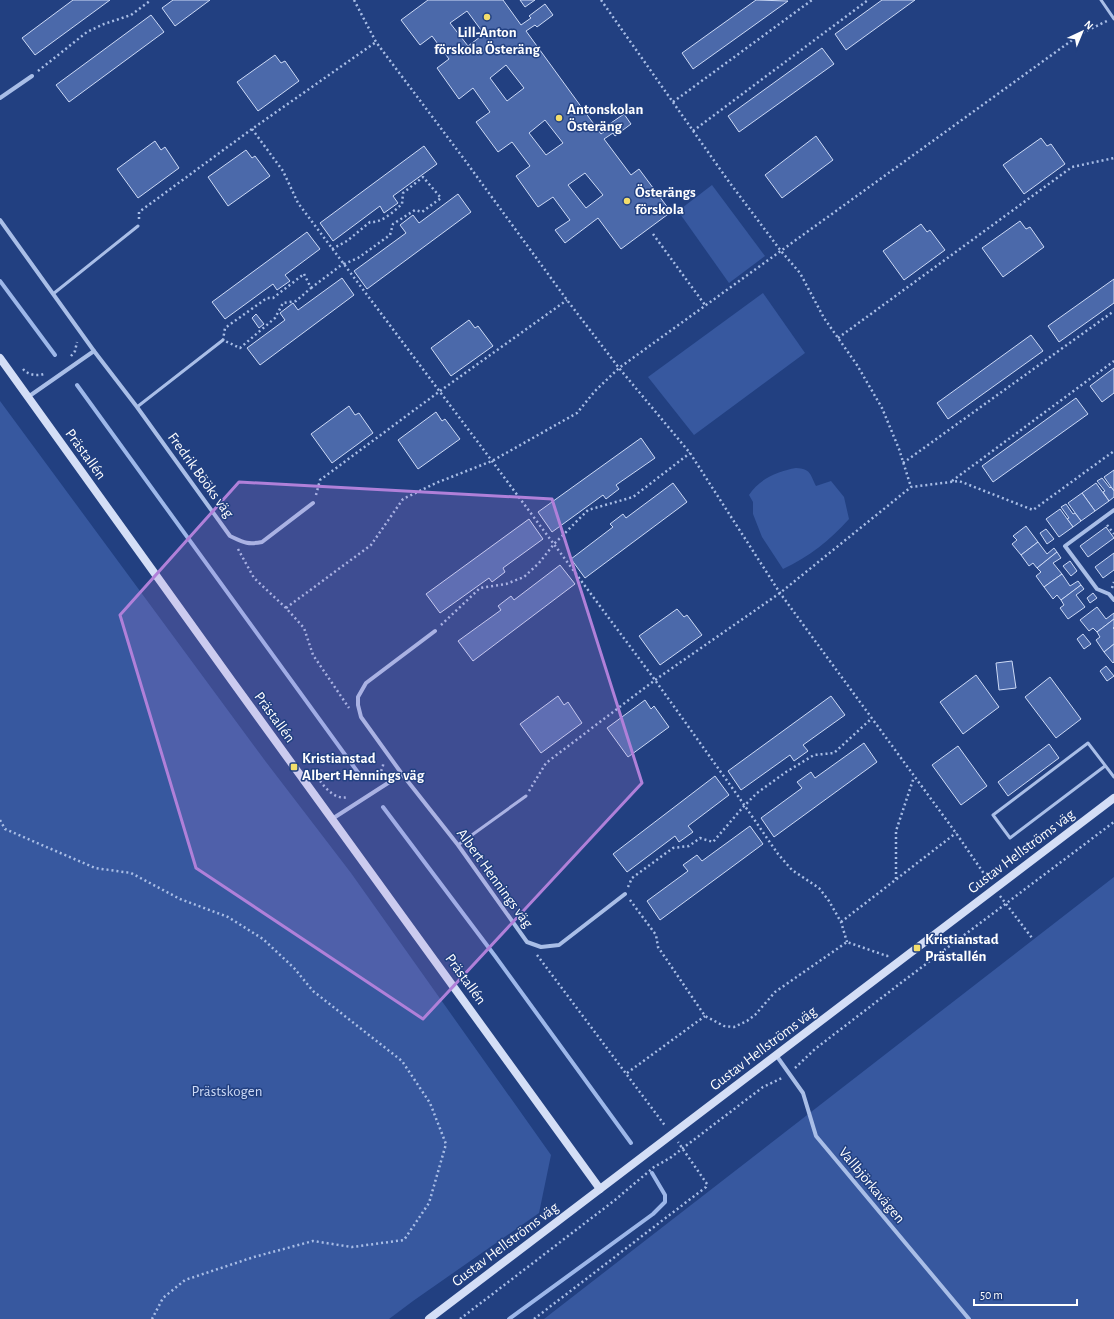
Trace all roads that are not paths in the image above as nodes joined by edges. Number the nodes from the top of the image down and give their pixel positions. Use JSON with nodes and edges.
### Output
{"nodes":[{"id":1,"x":1101,"y":0,"type":"edge"},
{"id":2,"x":1113,"y":18,"type":"edge"},
{"id":3,"x":32,"y":76,"type":"road end"},
{"id":4,"x":0,"y":98,"type":"edge"},
{"id":5,"x":0,"y":220,"type":"edge"},
{"id":6,"x":138,"y":226,"type":"road end"},
{"id":7,"x":52,"y":294,"type":"junction"},
{"id":8,"x":223,"y":340,"type":"road end"},
{"id":9,"x":94,"y":351,"type":"junction"},
{"id":10,"x":0,"y":358,"type":"edge"},
{"id":11,"x":28,"y":397,"type":"junction"},
{"id":12,"x":137,"y":407,"type":"junction"},
{"id":13,"x":313,"y":503,"type":"road end"},
{"id":14,"x":1114,"y":510,"type":"edge"},
{"id":15,"x":1114,"y":600,"type":"edge"},
{"id":16,"x":435,"y":631,"type":"road end"},
{"id":17,"x":1105,"y":766,"type":"junction"},
{"id":18,"x":402,"y":774,"type":"junction"},
{"id":19,"x":1114,"y":777,"type":"edge"},
{"id":20,"x":526,"y":796,"type":"road end"},
{"id":21,"x":1114,"y":798,"type":"edge"},
{"id":22,"x":332,"y":819,"type":"junction"},
{"id":23,"x":458,"y":845,"type":"junction"},
{"id":24,"x":626,"y":894,"type":"road end"},
{"id":25,"x":776,"y":1055,"type":"junction"},
{"id":26,"x":600,"y":1189,"type":"junction"},
{"id":27,"x":430,"y":1319,"type":"edge"},
{"id":28,"x":969,"y":1319,"type":"edge"}],
"edges":[{"from":1,"to":2,"type":"lane"},
{"from":3,"to":4,"type":"street"},
{"from":5,"to":7,"type":"street","name":"Fredrik Bööks väg"},
{"from":6,"to":7,"type":"lane"},
{"from":7,"to":9,"type":"street","name":"Fredrik Bööks väg"},
{"from":8,"to":12,"type":"lane"},
{"from":9,"to":11,"type":"street"},
{"from":9,"to":12,"type":"street","name":"Fredrik Bööks väg"},
{"from":10,"to":11,"type":"street","name":"Prästallén"},
{"from":11,"to":22,"type":"street","name":"Prästallén"},
{"from":12,"to":13,"type":"street","name":"Fredrik Bööks väg"},
{"from":14,"to":15,"type":"street"},
{"from":16,"to":18,"type":"street","name":"Albert Hennings väg"},
{"from":17,"to":17,"type":"lane"},
{"from":17,"to":19,"type":"lane"},
{"from":18,"to":22,"type":"street"},
{"from":18,"to":23,"type":"street","name":"Albert Hennings väg"},
{"from":20,"to":23,"type":"lane"},
{"from":21,"to":25,"type":"street","name":"Gustav Hellströms väg"},
{"from":22,"to":26,"type":"street","name":"Prästallén"},
{"from":23,"to":24,"type":"street","name":"Albert Hennings väg"},
{"from":25,"to":26,"type":"street","name":"Gustav Hellströms väg"},
{"from":25,"to":28,"type":"street","name":"Vallbjörkavägen"},
{"from":26,"to":27,"type":"street","name":"Gustav Hellströms väg"}]}
